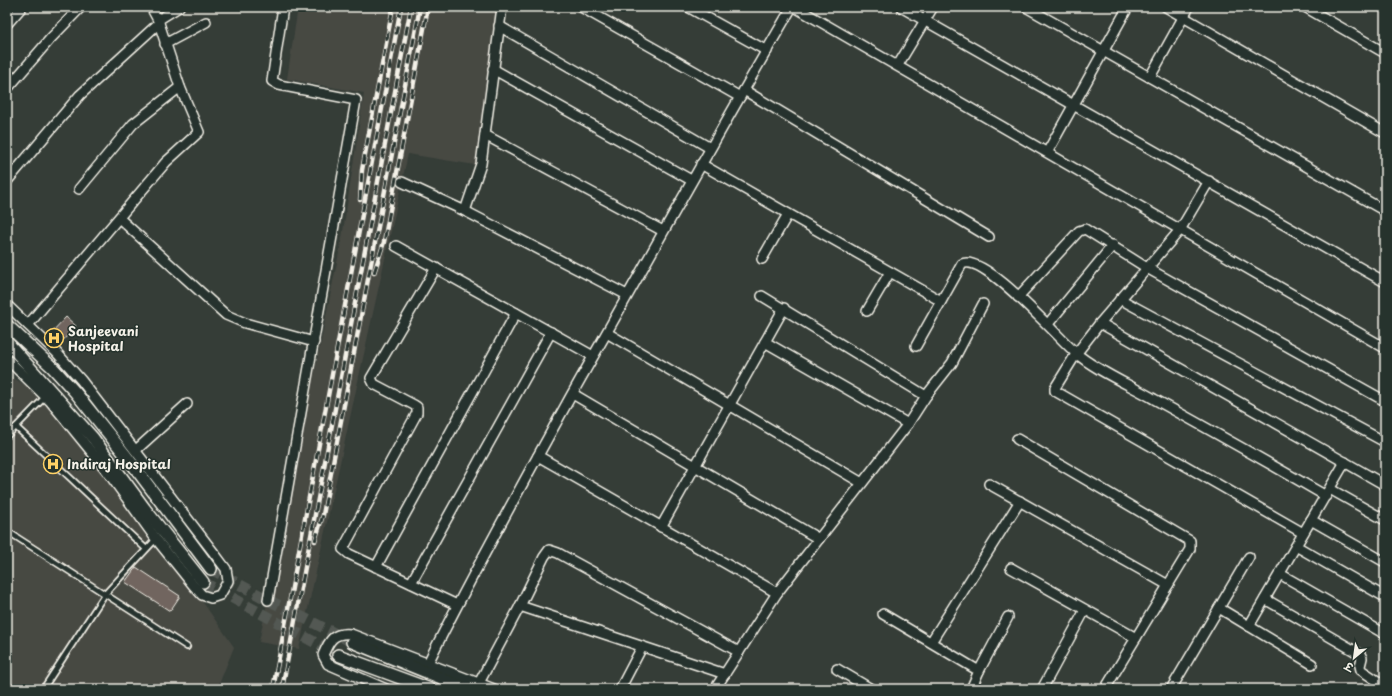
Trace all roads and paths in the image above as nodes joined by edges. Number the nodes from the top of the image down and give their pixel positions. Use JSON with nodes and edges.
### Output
{"nodes":[{"id":1,"x":81,"y":7,"type":"edge"},
{"id":2,"x":150,"y":7,"type":"edge"},
{"id":3,"x":179,"y":7,"type":"edge"},
{"id":4,"x":283,"y":7,"type":"edge"},
{"id":5,"x":502,"y":7,"type":"edge"},
{"id":6,"x":581,"y":7,"type":"edge"},
{"id":7,"x":688,"y":7,"type":"edge"},
{"id":8,"x":793,"y":7,"type":"edge"},
{"id":9,"x":901,"y":7,"type":"edge"},
{"id":10,"x":933,"y":7,"type":"edge"},
{"id":11,"x":1026,"y":7,"type":"edge"},
{"id":12,"x":1128,"y":7,"type":"edge"},
{"id":13,"x":1166,"y":7,"type":"edge"},
{"id":14,"x":1189,"y":7,"type":"edge"},
{"id":15,"x":1305,"y":7,"type":"edge"},
{"id":16,"x":21,"y":8,"type":"edge"},
{"id":17,"x":1183,"y":17,"type":"junction"},
{"id":18,"x":158,"y":21,"type":"junction"},
{"id":19,"x":924,"y":21,"type":"junction"},
{"id":20,"x":206,"y":22,"type":"dead end"},
{"id":21,"x":7,"y":24,"type":"edge"},
{"id":22,"x":499,"y":26,"type":"junction"},
{"id":23,"x":166,"y":44,"type":"junction"},
{"id":24,"x":767,"y":50,"type":"junction"},
{"id":25,"x":1104,"y":51,"type":"junction"},
{"id":26,"x":1385,"y":53,"type":"edge"},
{"id":27,"x":898,"y":66,"type":"junction"},
{"id":28,"x":493,"y":69,"type":"junction"},
{"id":29,"x":1150,"y":77,"type":"junction"},
{"id":30,"x":180,"y":87,"type":"junction"},
{"id":31,"x":7,"y":89,"type":"edge"},
{"id":32,"x":742,"y":94,"type":"junction"},
{"id":33,"x":1074,"y":106,"type":"junction"},
{"id":34,"x":1385,"y":133,"type":"edge"},
{"id":35,"x":485,"y":135,"type":"junction"},
{"id":36,"x":710,"y":148,"type":"junction"},
{"id":37,"x":1048,"y":151,"type":"junction"},
{"id":38,"x":701,"y":164,"type":"junction"},
{"id":39,"x":692,"y":180,"type":"junction"},
{"id":40,"x":7,"y":181,"type":"edge"},
{"id":41,"x":1209,"y":181,"type":"junction"},
{"id":42,"x":402,"y":182,"type":"dead end"},
{"id":43,"x":79,"y":189,"type":"dead end"},
{"id":44,"x":465,"y":211,"type":"junction"},
{"id":45,"x":1385,"y":211,"type":"edge"},
{"id":46,"x":788,"y":214,"type":"junction"},
{"id":47,"x":118,"y":218,"type":"junction"},
{"id":48,"x":1180,"y":230,"type":"junction"},
{"id":49,"x":663,"y":231,"type":"junction"},
{"id":50,"x":989,"y":236,"type":"dead end"},
{"id":51,"x":1113,"y":245,"type":"junction"},
{"id":52,"x":396,"y":246,"type":"dead end"},
{"id":53,"x":762,"y":258,"type":"dead end"},
{"id":54,"x":436,"y":268,"type":"junction"},
{"id":55,"x":1147,"y":268,"type":"junction"},
{"id":56,"x":890,"y":272,"type":"junction"},
{"id":57,"x":1385,"y":282,"type":"edge"},
{"id":58,"x":627,"y":295,"type":"junction"},
{"id":59,"x":762,"y":296,"type":"dead end"},
{"id":60,"x":1018,"y":297,"type":"junction"},
{"id":61,"x":1120,"y":299,"type":"junction"},
{"id":62,"x":941,"y":301,"type":"junction"},
{"id":63,"x":983,"y":304,"type":"dead end"},
{"id":64,"x":7,"y":305,"type":"edge"},
{"id":65,"x":784,"y":308,"type":"junction"},
{"id":66,"x":867,"y":311,"type":"dead end"},
{"id":67,"x":516,"y":313,"type":"junction"},
{"id":68,"x":1100,"y":323,"type":"junction"},
{"id":69,"x":1048,"y":324,"type":"junction"},
{"id":70,"x":7,"y":325,"type":"edge"},
{"id":71,"x":28,"y":325,"type":"junction"},
{"id":72,"x":551,"y":332,"type":"junction"},
{"id":73,"x":606,"y":333,"type":"junction"},
{"id":74,"x":7,"y":342,"type":"edge"},
{"id":75,"x":314,"y":342,"type":"junction"},
{"id":76,"x":765,"y":342,"type":"junction"},
{"id":77,"x":916,"y":346,"type":"dead end"},
{"id":78,"x":1385,"y":348,"type":"edge"},
{"id":79,"x":1076,"y":354,"type":"junction"},
{"id":80,"x":594,"y":356,"type":"junction"},
{"id":81,"x":7,"y":359,"type":"edge"},
{"id":82,"x":573,"y":394,"type":"junction"},
{"id":83,"x":46,"y":396,"type":"junction"},
{"id":84,"x":926,"y":396,"type":"junction"},
{"id":85,"x":1385,"y":401,"type":"edge"},
{"id":86,"x":187,"y":404,"type":"dead end"},
{"id":87,"x":730,"y":405,"type":"junction"},
{"id":88,"x":908,"y":424,"type":"junction"},
{"id":89,"x":16,"y":427,"type":"junction"},
{"id":90,"x":7,"y":436,"type":"edge"},
{"id":91,"x":1017,"y":439,"type":"dead end"},
{"id":92,"x":1385,"y":442,"type":"edge"},
{"id":93,"x":136,"y":450,"type":"junction"},
{"id":94,"x":538,"y":456,"type":"junction"},
{"id":95,"x":1345,"y":462,"type":"junction"},
{"id":96,"x":696,"y":466,"type":"junction"},
{"id":97,"x":862,"y":483,"type":"junction"},
{"id":98,"x":989,"y":484,"type":"dead end"},
{"id":99,"x":1385,"y":485,"type":"edge"},
{"id":100,"x":1328,"y":493,"type":"junction"},
{"id":101,"x":1020,"y":502,"type":"junction"},
{"id":102,"x":1311,"y":520,"type":"junction"},
{"id":103,"x":1385,"y":520,"type":"edge"},
{"id":104,"x":660,"y":527,"type":"junction"},
{"id":105,"x":7,"y":531,"type":"edge"},
{"id":106,"x":1303,"y":533,"type":"junction"},
{"id":107,"x":156,"y":539,"type":"junction"},
{"id":108,"x":819,"y":539,"type":"junction"},
{"id":109,"x":1296,"y":546,"type":"junction"},
{"id":110,"x":146,"y":549,"type":"junction"},
{"id":111,"x":1249,"y":557,"type":"dead end"},
{"id":112,"x":1385,"y":562,"type":"edge"},
{"id":113,"x":376,"y":567,"type":"junction"},
{"id":114,"x":1011,"y":568,"type":"dead end"},
{"id":115,"x":212,"y":569,"type":"tunnel mouth"},
{"id":116,"x":1280,"y":574,"type":"junction"},
{"id":117,"x":203,"y":582,"type":"tunnel mouth"},
{"id":118,"x":411,"y":584,"type":"junction"},
{"id":119,"x":1168,"y":585,"type":"junction"},
{"id":120,"x":777,"y":593,"type":"junction"},
{"id":121,"x":105,"y":594,"type":"junction"},
{"id":122,"x":1385,"y":597,"type":"edge"},
{"id":123,"x":1265,"y":599,"type":"junction"},
{"id":124,"x":268,"y":600,"type":"dead end"},
{"id":125,"x":457,"y":605,"type":"junction"},
{"id":126,"x":520,"y":606,"type":"junction"},
{"id":127,"x":1219,"y":608,"type":"junction"},
{"id":128,"x":1085,"y":610,"type":"junction"},
{"id":129,"x":883,"y":614,"type":"dead end"},
{"id":130,"x":1008,"y":617,"type":"dead end"},
{"id":131,"x":1249,"y":626,"type":"junction"},
{"id":132,"x":1385,"y":634,"type":"edge"},
{"id":133,"x":1136,"y":638,"type":"junction"},
{"id":134,"x":352,"y":642,"type":"tunnel mouth"},
{"id":135,"x":931,"y":642,"type":"junction"},
{"id":136,"x":187,"y":647,"type":"dead end"},
{"id":137,"x":642,"y":647,"type":"junction"},
{"id":138,"x":739,"y":652,"type":"junction"},
{"id":139,"x":338,"y":656,"type":"tunnel mouth"},
{"id":140,"x":428,"y":663,"type":"junction"},
{"id":141,"x":1312,"y":664,"type":"dead end"},
{"id":142,"x":837,"y":669,"type":"dead end"},
{"id":143,"x":979,"y":671,"type":"junction"},
{"id":144,"x":725,"y":674,"type":"junction"},
{"id":145,"x":479,"y":683,"type":"junction"},
{"id":146,"x":1385,"y":686,"type":"edge"},
{"id":147,"x":43,"y":689,"type":"edge"},
{"id":148,"x":386,"y":689,"type":"edge"},
{"id":149,"x":430,"y":689,"type":"edge"},
{"id":150,"x":468,"y":689,"type":"edge"},
{"id":151,"x":494,"y":689,"type":"edge"},
{"id":152,"x":620,"y":689,"type":"edge"},
{"id":153,"x":715,"y":689,"type":"edge"},
{"id":154,"x":871,"y":689,"type":"edge"},
{"id":155,"x":971,"y":689,"type":"edge"},
{"id":156,"x":1042,"y":689,"type":"edge"},
{"id":157,"x":1106,"y":689,"type":"edge"},
{"id":158,"x":1170,"y":689,"type":"edge"}],
"edges":[{"from":1,"to":31,"type":"street"},
{"from":2,"to":18,"type":"street"},
{"from":3,"to":18,"type":"street"},
{"from":4,"to":75,"type":"street"},
{"from":5,"to":22,"type":"street"},
{"from":6,"to":32,"type":"street"},
{"from":7,"to":24,"type":"street"},
{"from":8,"to":24,"type":"street"},
{"from":8,"to":27,"type":"street"},
{"from":9,"to":19,"type":"street"},
{"from":10,"to":19,"type":"street"},
{"from":11,"to":25,"type":"street"},
{"from":12,"to":25,"type":"street"},
{"from":13,"to":17,"type":"street"},
{"from":14,"to":17,"type":"street"},
{"from":15,"to":26,"type":"street"},
{"from":16,"to":21,"type":"street"},
{"from":17,"to":29,"type":"street"},
{"from":17,"to":34,"type":"street"},
{"from":18,"to":23,"type":"street"},
{"from":18,"to":40,"type":"street"},
{"from":19,"to":27,"type":"street"},
{"from":19,"to":33,"type":"street"},
{"from":20,"to":23,"type":"street"},
{"from":22,"to":28,"type":"street"},
{"from":22,"to":36,"type":"street"},
{"from":23,"to":30,"type":"street"},
{"from":24,"to":32,"type":"street"},
{"from":25,"to":29,"type":"street"},
{"from":25,"to":33,"type":"street"},
{"from":27,"to":37,"type":"street"},
{"from":28,"to":35,"type":"street"},
{"from":28,"to":39,"type":"street"},
{"from":29,"to":45,"type":"street"},
{"from":30,"to":43,"type":"street"},
{"from":30,"to":47,"type":"street"},
{"from":32,"to":36,"type":"street"},
{"from":32,"to":50,"type":"street"},
{"from":33,"to":37,"type":"street"},
{"from":33,"to":41,"type":"street"},
{"from":35,"to":44,"type":"street"},
{"from":35,"to":49,"type":"street"},
{"from":36,"to":38,"type":"street"},
{"from":37,"to":48,"type":"street"},
{"from":38,"to":39,"type":"street"},
{"from":38,"to":46,"type":"street"},
{"from":39,"to":49,"type":"street"},
{"from":41,"to":48,"type":"street"},
{"from":41,"to":57,"type":"street"},
{"from":42,"to":44,"type":"street"},
{"from":44,"to":58,"type":"street"},
{"from":46,"to":53,"type":"street"},
{"from":46,"to":56,"type":"street"},
{"from":47,"to":71,"type":"street"},
{"from":47,"to":75,"type":"street"},
{"from":48,"to":55,"type":"street"},
{"from":48,"to":78,"type":"street"},
{"from":49,"to":58,"type":"street"},
{"from":51,"to":55,"type":"street"},
{"from":51,"to":60,"type":"street"},
{"from":51,"to":69,"type":"street"},
{"from":52,"to":54,"type":"street"},
{"from":54,"to":67,"type":"street"},
{"from":54,"to":113,"type":"street"},
{"from":55,"to":61,"type":"street"},
{"from":55,"to":85,"type":"street"},
{"from":56,"to":62,"type":"street"},
{"from":56,"to":66,"type":"street"},
{"from":58,"to":73,"type":"street"},
{"from":59,"to":65,"type":"street"},
{"from":60,"to":62,"type":"street"},
{"from":60,"to":69,"type":"street"},
{"from":61,"to":68,"type":"street"},
{"from":61,"to":92,"type":"street"},
{"from":62,"to":77,"type":"street"},
{"from":63,"to":84,"type":"street"},
{"from":64,"to":71,"type":"street"},
{"from":65,"to":76,"type":"street"},
{"from":65,"to":84,"type":"street"},
{"from":67,"to":72,"type":"street"},
{"from":67,"to":113,"type":"street"},
{"from":68,"to":79,"type":"street"},
{"from":68,"to":95,"type":"street"},
{"from":69,"to":79,"type":"street"},
{"from":70,"to":115,"type":"street"},
{"from":71,"to":93,"type":"street"},
{"from":72,"to":80,"type":"street"},
{"from":72,"to":118,"type":"street"},
{"from":73,"to":80,"type":"street"},
{"from":73,"to":87,"type":"street"},
{"from":74,"to":117,"type":"street"},
{"from":75,"to":124,"type":"street"},
{"from":76,"to":87,"type":"street"},
{"from":76,"to":88,"type":"street"},
{"from":79,"to":100,"type":"street"},
{"from":79,"to":106,"type":"street"},
{"from":80,"to":82,"type":"street"},
{"from":81,"to":83,"type":"street"},
{"from":82,"to":94,"type":"street"},
{"from":82,"to":96,"type":"street"},
{"from":83,"to":89,"type":"lane"},
{"from":83,"to":107,"type":"street"},
{"from":84,"to":88,"type":"street"},
{"from":86,"to":93,"type":"street"},
{"from":87,"to":96,"type":"street"},
{"from":87,"to":97,"type":"street"},
{"from":88,"to":97,"type":"street"},
{"from":89,"to":90,"type":"lane"},
{"from":89,"to":110,"type":"lane"},
{"from":91,"to":119,"type":"street"},
{"from":93,"to":107,"type":"street"},
{"from":94,"to":104,"type":"street"},
{"from":94,"to":125,"type":"street"},
{"from":95,"to":99,"type":"street"},
{"from":95,"to":100,"type":"street"},
{"from":96,"to":104,"type":"street"},
{"from":96,"to":108,"type":"street"},
{"from":97,"to":108,"type":"street"},
{"from":98,"to":101,"type":"street"},
{"from":100,"to":102,"type":"street"},
{"from":100,"to":103,"type":"street"},
{"from":101,"to":119,"type":"street"},
{"from":101,"to":135,"type":"street"},
{"from":102,"to":106,"type":"street"},
{"from":102,"to":112,"type":"street"},
{"from":104,"to":120,"type":"street"},
{"from":105,"to":121,"type":"lane"},
{"from":106,"to":109,"type":"street"},
{"from":107,"to":110,"type":"lane"},
{"from":108,"to":120,"type":"street"},
{"from":109,"to":116,"type":"street"},
{"from":109,"to":122,"type":"street"},
{"from":110,"to":121,"type":"lane"},
{"from":111,"to":127,"type":"street"},
{"from":113,"to":118,"type":"street"},
{"from":114,"to":128,"type":"street"},
{"from":116,"to":123,"type":"street"},
{"from":116,"to":132,"type":"street"},
{"from":118,"to":125,"type":"street"},
{"from":119,"to":133,"type":"street"},
{"from":120,"to":138,"type":"street"},
{"from":121,"to":136,"type":"lane"},
{"from":121,"to":147,"type":"lane"},
{"from":123,"to":131,"type":"street"},
{"from":123,"to":146,"type":"street"},
{"from":125,"to":140,"type":"street"},
{"from":126,"to":137,"type":"street"},
{"from":126,"to":138,"type":"street"},
{"from":126,"to":145,"type":"street"},
{"from":127,"to":131,"type":"street"},
{"from":127,"to":158,"type":"street"},
{"from":128,"to":133,"type":"street"},
{"from":128,"to":156,"type":"street"},
{"from":129,"to":135,"type":"street"},
{"from":130,"to":143,"type":"street"},
{"from":131,"to":141,"type":"street"},
{"from":133,"to":157,"type":"street"},
{"from":134,"to":150,"type":"street"},
{"from":135,"to":143,"type":"street"},
{"from":137,"to":144,"type":"street"},
{"from":137,"to":152,"type":"street"},
{"from":138,"to":144,"type":"street"},
{"from":139,"to":149,"type":"street"},
{"from":140,"to":145,"type":"street"},
{"from":140,"to":148,"type":"street"},
{"from":142,"to":154,"type":"street"},
{"from":143,"to":155,"type":"street"},
{"from":144,"to":153,"type":"street"},
{"from":145,"to":151,"type":"street"}]}
